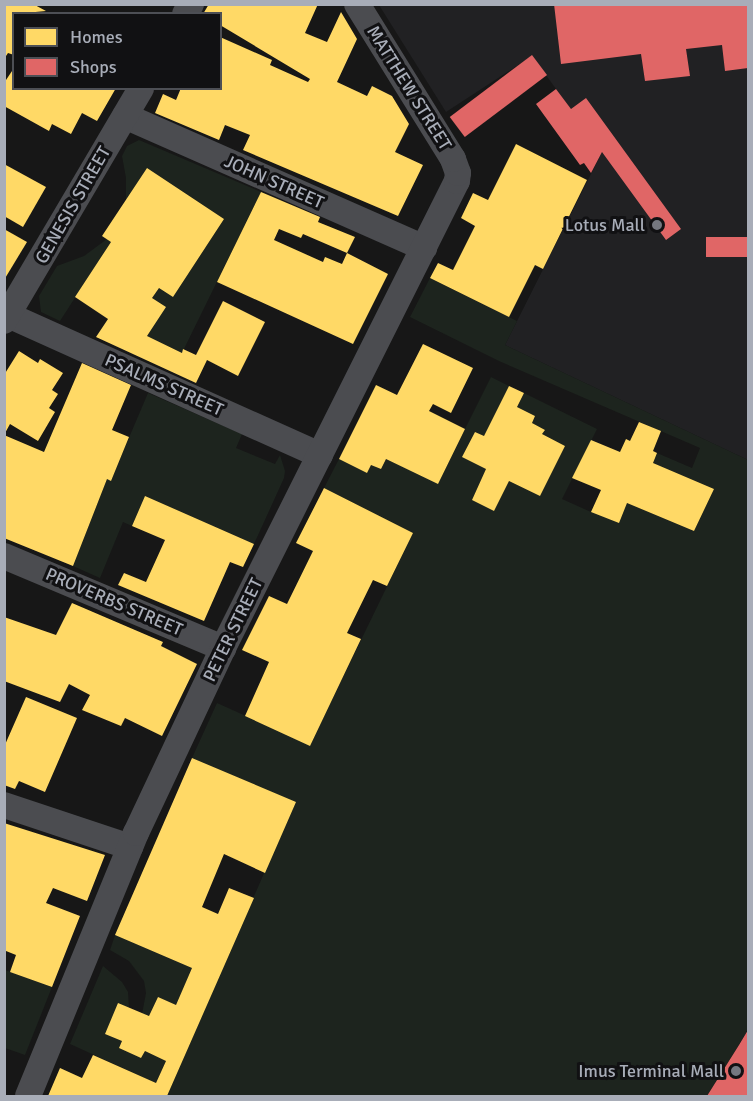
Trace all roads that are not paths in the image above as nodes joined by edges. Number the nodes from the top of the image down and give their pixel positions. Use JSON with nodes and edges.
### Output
{"nodes":[{"id":1,"x":357,"y":4,"type":"edge"},
{"id":2,"x":140,"y":90,"type":"edge"},
{"id":3,"x":125,"y":116,"type":"junction"},
{"id":4,"x":458,"y":172,"type":"joint"},
{"id":5,"x":424,"y":248,"type":"junction"},
{"id":6,"x":6,"y":318,"type":"edge"},
{"id":7,"x":320,"y":455,"type":"junction"},
{"id":8,"x":4,"y":555,"type":"edge"},
{"id":9,"x":224,"y":648,"type":"junction"},
{"id":10,"x":4,"y":805,"type":"edge"},
{"id":11,"x":130,"y":847,"type":"junction"},
{"id":12,"x":28,"y":1096,"type":"edge"}],
"edges":[{"from":1,"to":4,"type":"street","name":"MATTHEW STREET"},
{"from":2,"to":3,"type":"street","name":"GENESIS STREET"},
{"from":3,"to":5,"type":"street","name":"JOHN STREET"},
{"from":3,"to":6,"type":"street","name":"GENESIS STREET"},
{"from":4,"to":5,"type":"street","name":"PETER STREET"},
{"from":5,"to":7,"type":"street","name":"PETER STREET"},
{"from":6,"to":7,"type":"street","name":"PSALMS STREET"},
{"from":7,"to":9,"type":"street","name":"PETER STREET"},
{"from":8,"to":9,"type":"street","name":"PROVERBS STREET"},
{"from":9,"to":11,"type":"street","name":"PETER STREET"},
{"from":10,"to":11,"type":"street"},
{"from":11,"to":12,"type":"street","name":"PETER STREET"}]}
